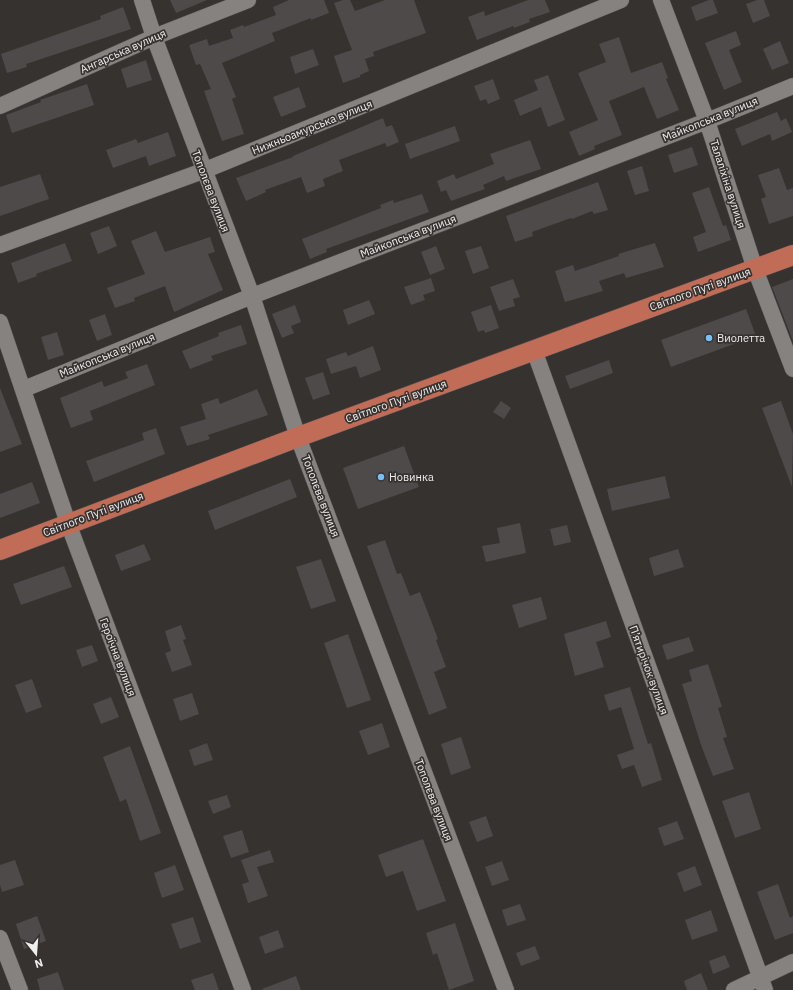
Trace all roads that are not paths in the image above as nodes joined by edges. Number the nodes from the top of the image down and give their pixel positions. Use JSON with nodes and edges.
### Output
{"nodes":[{"id":1,"x":142,"y":0,"type":"edge"},
{"id":2,"x":248,"y":0,"type":"edge"},
{"id":3,"x":621,"y":0,"type":"edge"},
{"id":4,"x":661,"y":0,"type":"edge"},
{"id":5,"x":154,"y":38,"type":"junction"},
{"id":6,"x":793,"y":86,"type":"edge"},
{"id":7,"x":0,"y":106,"type":"edge"},
{"id":8,"x":707,"y":121,"type":"junction"},
{"id":9,"x":203,"y":171,"type":"junction"},
{"id":10,"x":0,"y":245,"type":"edge"},
{"id":11,"x":793,"y":255,"type":"edge"},
{"id":12,"x":755,"y":269,"type":"junction"},
{"id":13,"x":252,"y":296,"type":"junction"},
{"id":14,"x":0,"y":322,"type":"edge"},
{"id":15,"x":534,"y":350,"type":"junction"},
{"id":16,"x":793,"y":369,"type":"edge"},
{"id":17,"x":24,"y":389,"type":"junction"},
{"id":18,"x":298,"y":437,"type":"junction"},
{"id":19,"x":68,"y":523,"type":"junction"},
{"id":20,"x":0,"y":550,"type":"edge"},
{"id":21,"x":0,"y":938,"type":"edge"},
{"id":22,"x":793,"y":962,"type":"edge"},
{"id":23,"x":763,"y":984,"type":"edge"},
{"id":24,"x":20,"y":990,"type":"edge"},
{"id":25,"x":243,"y":990,"type":"edge"},
{"id":26,"x":506,"y":990,"type":"edge"},
{"id":27,"x":734,"y":990,"type":"edge"}],
"edges":[{"from":1,"to":5,"type":"street","name":"Тополєва вулиця"},
{"from":2,"to":5,"type":"street","name":"Ангарська вулиця"},
{"from":3,"to":9,"type":"street","name":"Нижньоамурська вулиця"},
{"from":4,"to":8,"type":"street","name":"Талаліхіна вулиця"},
{"from":5,"to":7,"type":"street","name":"Ангарська вулиця"},
{"from":5,"to":9,"type":"street","name":"Тополєва вулиця"},
{"from":6,"to":8,"type":"street","name":"Майкопська вулиця"},
{"from":8,"to":12,"type":"street","name":"Талаліхіна вулиця"},
{"from":8,"to":13,"type":"street","name":"Майкопська вулиця"},
{"from":9,"to":10,"type":"street","name":"Нижньоамурська вулиця"},
{"from":9,"to":13,"type":"street","name":"Тополєва вулиця"},
{"from":11,"to":12,"type":"main road","name":"Світлого Путі вулиця"},
{"from":12,"to":15,"type":"main road","name":"Світлого Путі вулиця"},
{"from":12,"to":16,"type":"street","name":"Талаліхіна вулиця"},
{"from":13,"to":17,"type":"street","name":"Майкопська вулиця"},
{"from":13,"to":18,"type":"street","name":"Тополєва вулиця"},
{"from":14,"to":17,"type":"street","name":"Героїчна вулиця"},
{"from":15,"to":18,"type":"main road","name":"Світлого Путі вулиця"},
{"from":15,"to":23,"type":"street","name":"П’ятирічок вулиця"},
{"from":17,"to":19,"type":"street","name":"Героїчна вулиця"},
{"from":18,"to":19,"type":"main road","name":"Світлого Путі вулиця"},
{"from":18,"to":26,"type":"street","name":"Тополєва вулиця"},
{"from":19,"to":20,"type":"main road","name":"Світлого Путі вулиця"},
{"from":19,"to":25,"type":"street","name":"Героїчна вулиця"},
{"from":21,"to":24,"type":"street"},
{"from":22,"to":23,"type":"street"},
{"from":23,"to":27,"type":"street"}]}
